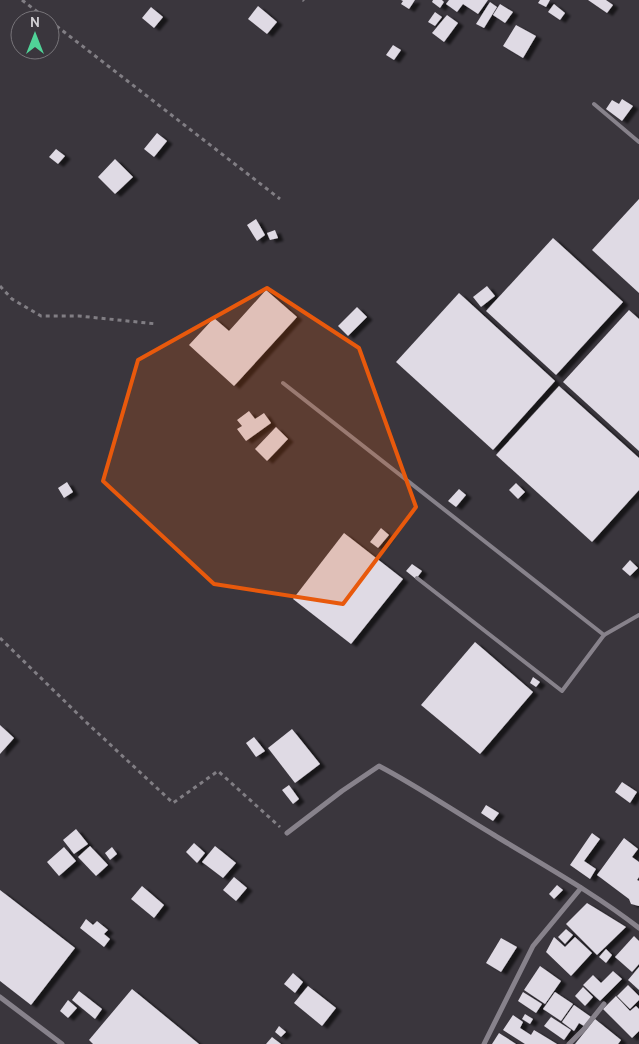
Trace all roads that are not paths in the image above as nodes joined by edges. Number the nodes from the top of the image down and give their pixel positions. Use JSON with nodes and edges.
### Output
{"nodes":[{"id":1,"x":594,"y":104,"type":"dead end"},
{"id":2,"x":639,"y":142,"type":"edge"},
{"id":3,"x":283,"y":383,"type":"dead end"},
{"id":4,"x":418,"y":578,"type":"dead end"},
{"id":5,"x":639,"y":615,"type":"edge"},
{"id":6,"x":604,"y":635,"type":"junction"},
{"id":7,"x":287,"y":833,"type":"road end"},
{"id":8,"x":581,"y":888,"type":"junction"},
{"id":9,"x":639,"y":928,"type":"edge"},
{"id":10,"x":0,"y":997,"type":"edge"},
{"id":11,"x":604,"y":1004,"type":"dead end"},
{"id":12,"x":62,"y":1044,"type":"edge"},
{"id":13,"x":484,"y":1044,"type":"edge"},
{"id":14,"x":569,"y":1044,"type":"edge"}],
"edges":[{"from":1,"to":2,"type":"lane"},
{"from":3,"to":6,"type":"lane"},
{"from":4,"to":6,"type":"lane"},
{"from":5,"to":6,"type":"lane"},
{"from":7,"to":8,"type":"street"},
{"from":8,"to":9,"type":"street"},
{"from":8,"to":13,"type":"street"},
{"from":10,"to":12,"type":"street"},
{"from":11,"to":14,"type":"street"}]}
